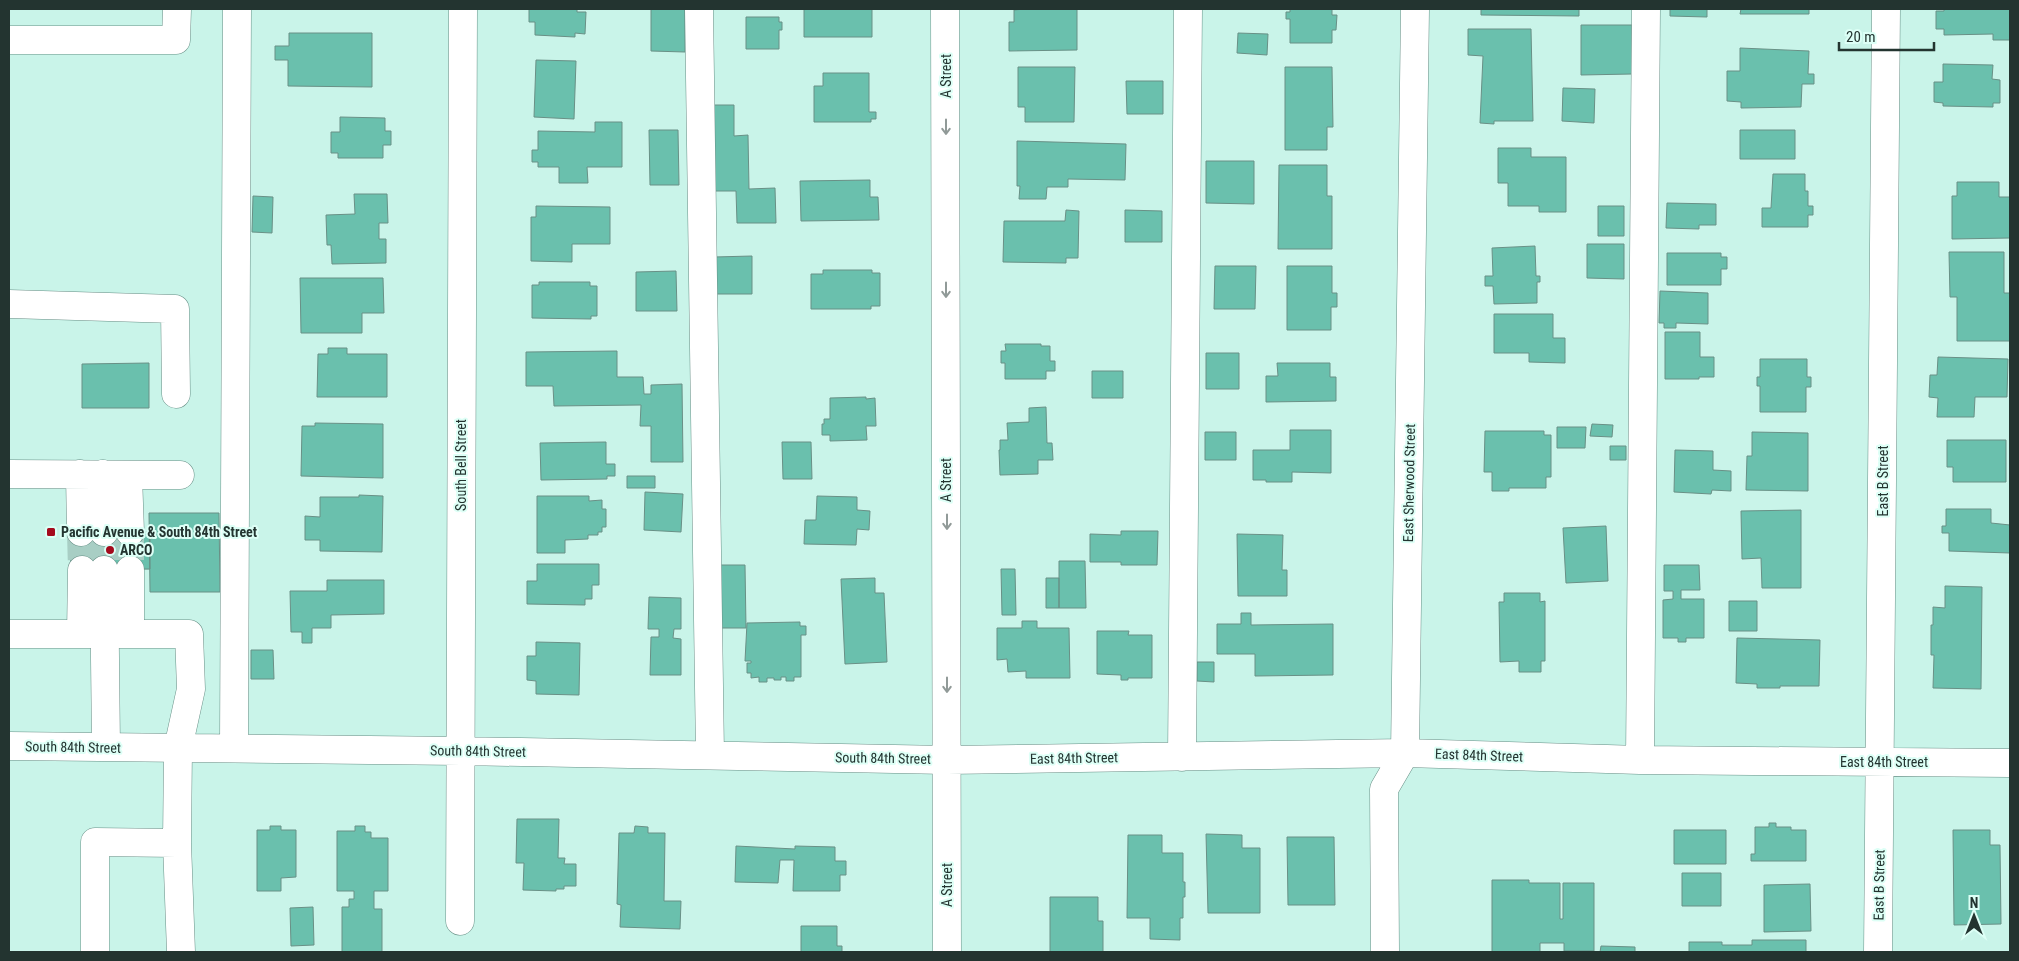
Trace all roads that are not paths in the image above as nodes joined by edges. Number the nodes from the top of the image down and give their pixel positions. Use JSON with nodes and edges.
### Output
{"nodes":[{"id":1,"x":176,"y":9,"type":"edge"},
{"id":2,"x":237,"y":9,"type":"edge"},
{"id":3,"x":463,"y":9,"type":"edge"},
{"id":4,"x":699,"y":9,"type":"edge"},
{"id":5,"x":945,"y":9,"type":"edge"},
{"id":6,"x":1188,"y":9,"type":"edge"},
{"id":7,"x":1415,"y":9,"type":"edge"},
{"id":8,"x":1646,"y":9,"type":"edge"},
{"id":9,"x":1886,"y":9,"type":"edge"},
{"id":10,"x":9,"y":40,"type":"edge"},
{"id":11,"x":9,"y":304,"type":"edge"},
{"id":12,"x":176,"y":394,"type":"dead end"},
{"id":13,"x":9,"y":474,"type":"edge"},
{"id":14,"x":104,"y":475,"type":"junction"},
{"id":15,"x":180,"y":475,"type":"dead end"},
{"id":16,"x":9,"y":634,"type":"edge"},
{"id":17,"x":105,"y":634,"type":"junction"},
{"id":18,"x":9,"y":746,"type":"edge"},
{"id":19,"x":106,"y":747,"type":"junction"},
{"id":20,"x":178,"y":748,"type":"junction"},
{"id":21,"x":234,"y":748,"type":"junction"},
{"id":22,"x":461,"y":751,"type":"junction"},
{"id":23,"x":1405,"y":753,"type":"junction"},
{"id":24,"x":710,"y":754,"type":"junction"},
{"id":25,"x":1182,"y":758,"type":"junction"},
{"id":26,"x":947,"y":760,"type":"junction"},
{"id":27,"x":1640,"y":760,"type":"junction"},
{"id":28,"x":1881,"y":763,"type":"junction"},
{"id":29,"x":2010,"y":763,"type":"edge"},
{"id":30,"x":177,"y":843,"type":"junction"},
{"id":31,"x":460,"y":921,"type":"dead end"},
{"id":32,"x":95,"y":952,"type":"edge"},
{"id":33,"x":181,"y":952,"type":"edge"},
{"id":34,"x":947,"y":952,"type":"edge"},
{"id":35,"x":1385,"y":952,"type":"edge"},
{"id":36,"x":1878,"y":952,"type":"edge"}],
"edges":[{"from":1,"to":10,"type":"street"},
{"from":2,"to":21,"type":"street"},
{"from":3,"to":22,"type":"street","name":"South Bell Street"},
{"from":4,"to":24,"type":"street"},
{"from":5,"to":26,"type":"street","name":"A Street","one_way":true},
{"from":6,"to":25,"type":"street"},
{"from":7,"to":23,"type":"street","name":"East Sherwood Street"},
{"from":8,"to":27,"type":"street"},
{"from":9,"to":28,"type":"street","name":"East B Street"},
{"from":11,"to":12,"type":"street"},
{"from":13,"to":14,"type":"street"},
{"from":14,"to":14,"type":"street"},
{"from":14,"to":15,"type":"street"},
{"from":16,"to":17,"type":"street"},
{"from":17,"to":17,"type":"street"},
{"from":17,"to":19,"type":"street"},
{"from":17,"to":20,"type":"street"},
{"from":18,"to":19,"type":"street","name":"South 84th Street"},
{"from":19,"to":20,"type":"street","name":"South 84th Street"},
{"from":20,"to":21,"type":"street","name":"South 84th Street"},
{"from":20,"to":30,"type":"street"},
{"from":21,"to":22,"type":"street","name":"South 84th Street"},
{"from":22,"to":24,"type":"street","name":"South 84th Street"},
{"from":22,"to":31,"type":"street","name":"South Bell Street"},
{"from":23,"to":25,"type":"street","name":"East 84th Street"},
{"from":23,"to":27,"type":"street","name":"East 84th Street"},
{"from":23,"to":35,"type":"street","name":"East Sherwood Street"},
{"from":24,"to":26,"type":"street","name":"South 84th Street"},
{"from":25,"to":26,"type":"street","name":"East 84th Street"},
{"from":26,"to":34,"type":"street","name":"A Street"},
{"from":27,"to":28,"type":"street","name":"East 84th Street"},
{"from":28,"to":29,"type":"street","name":"East 84th Street"},
{"from":28,"to":36,"type":"street","name":"East B Street"},
{"from":30,"to":32,"type":"street"},
{"from":30,"to":33,"type":"street"}]}
